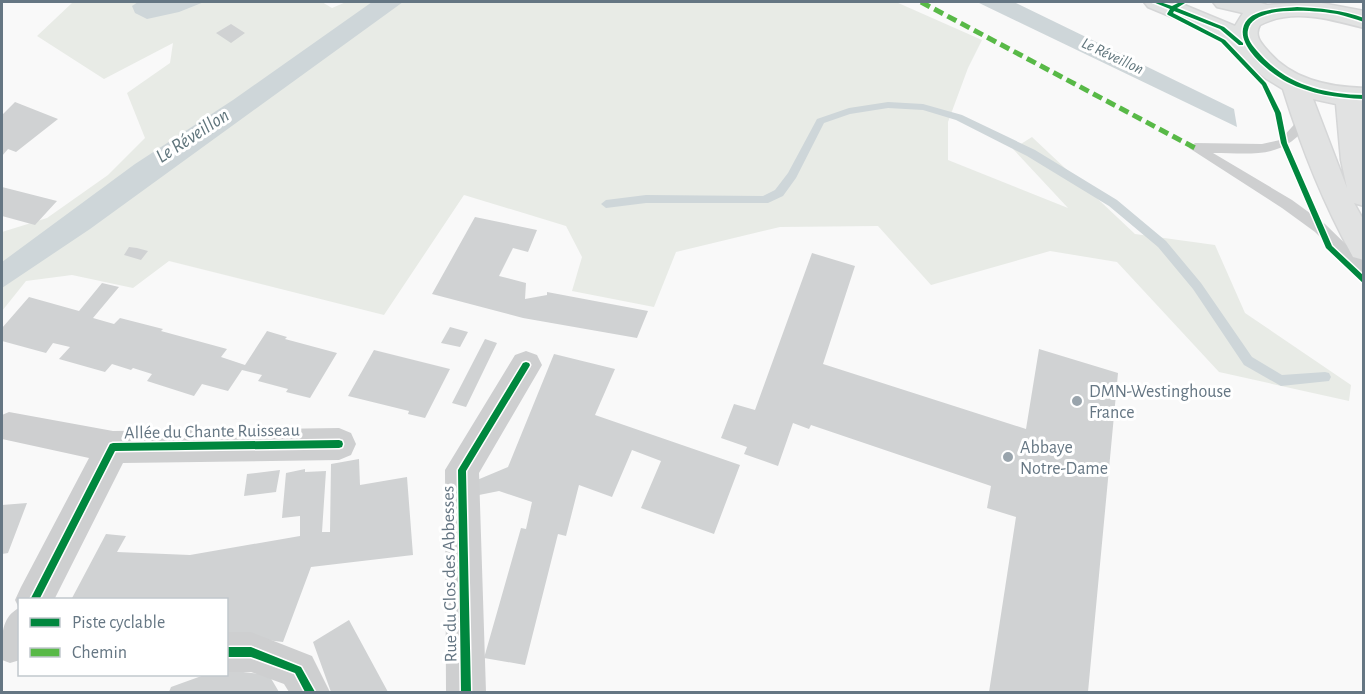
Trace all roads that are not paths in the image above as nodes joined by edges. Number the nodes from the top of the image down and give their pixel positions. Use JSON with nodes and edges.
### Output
{"nodes":[{"id":1,"x":1156,"y":2,"type":"edge"},
{"id":2,"x":1225,"y":2,"type":"edge"},
{"id":3,"x":1258,"y":9,"type":"junction"},
{"id":4,"x":1364,"y":20,"type":"edge"},
{"id":5,"x":1258,"y":58,"type":"junction"},
{"id":6,"x":1295,"y":84,"type":"junction"},
{"id":7,"x":1356,"y":98,"type":"edge"},
{"id":8,"x":1293,"y":133,"type":"junction"},
{"id":9,"x":1360,"y":185,"type":"edge"},
{"id":10,"x":1364,"y":248,"type":"edge"},
{"id":11,"x":1364,"y":271,"type":"edge"},
{"id":12,"x":526,"y":365,"type":"dead end"},
{"id":13,"x":9,"y":427,"type":"dead end"},
{"id":14,"x":339,"y":444,"type":"dead end"},
{"id":15,"x":113,"y":447,"type":"junction"},
{"id":16,"x":34,"y":598,"type":"edge"},
{"id":17,"x":228,"y":652,"type":"edge"},
{"id":18,"x":309,"y":693,"type":"edge"},
{"id":19,"x":466,"y":693,"type":"edge"}],
"edges":[{"from":1,"to":5,"type":"main road"},
{"from":2,"to":3,"type":"main road"},
{"from":3,"to":4,"type":"main road"},
{"from":3,"to":5,"type":"main road"},
{"from":5,"to":6,"type":"main road"},
{"from":6,"to":7,"type":"main road"},
{"from":6,"to":8,"type":"main road"},
{"from":7,"to":9,"type":"main road"},
{"from":8,"to":10,"type":"main road"},
{"from":8,"to":11,"type":"lane"},
{"from":12,"to":19,"type":"street","name":"Rue du Clos des Abbesses"},
{"from":13,"to":15,"type":"street","name":"Allée du Chante Ruisseau"},
{"from":14,"to":15,"type":"street","name":"Allée du Chante Ruisseau"},
{"from":15,"to":16,"type":"street","name":"Allée du Chante Ruisseau"},
{"from":17,"to":18,"type":"street"}]}
